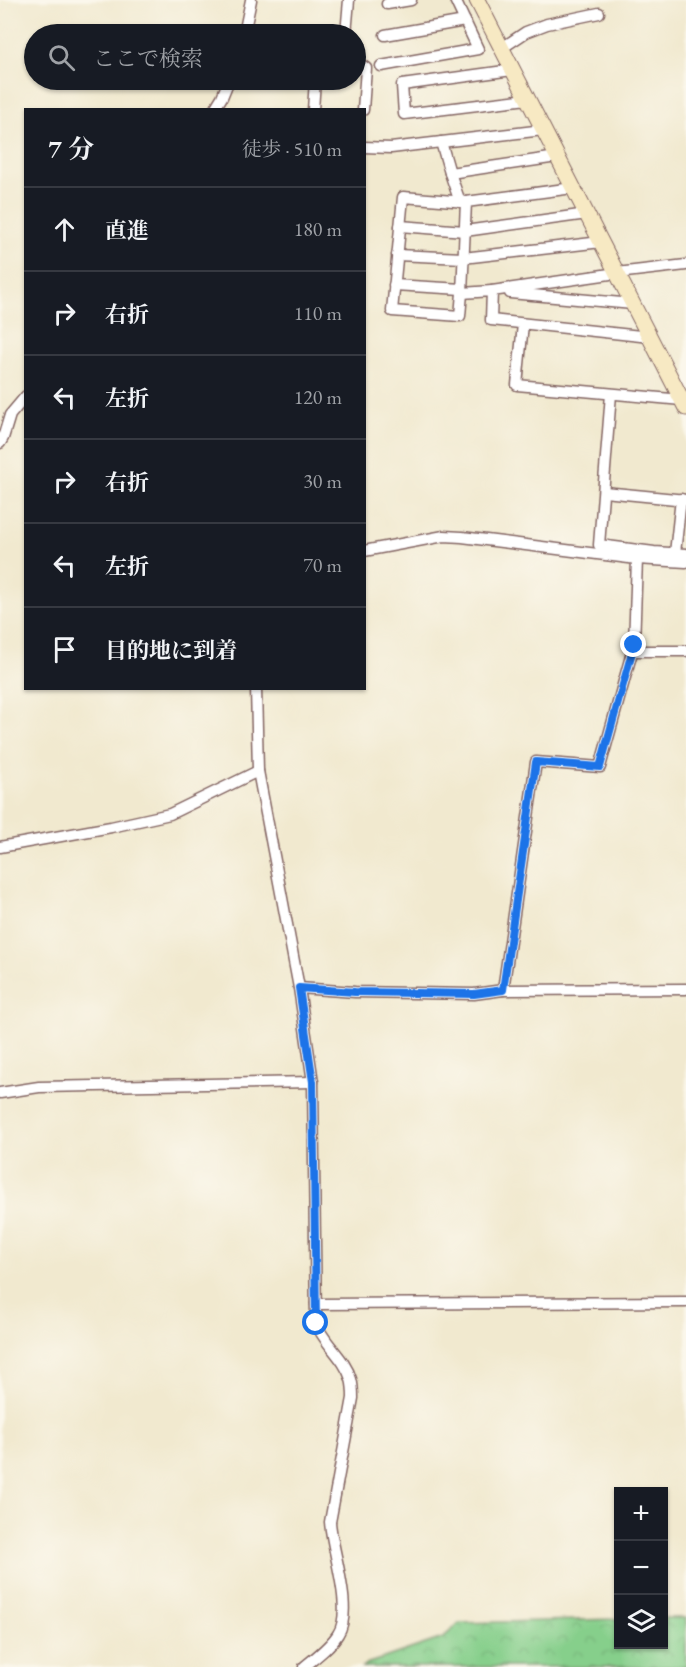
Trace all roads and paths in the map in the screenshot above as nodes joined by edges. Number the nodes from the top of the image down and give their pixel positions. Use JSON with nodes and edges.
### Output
{"nodes":[{"id":1,"x":252,"y":0,"type":"edge"},
{"id":2,"x":349,"y":0,"type":"edge"},
{"id":3,"x":411,"y":0,"type":"edge"},
{"id":4,"x":455,"y":0,"type":"edge"},
{"id":5,"x":477,"y":0,"type":"edge"},
{"id":6,"x":387,"y":4,"type":"dead end"},
{"id":7,"x":599,"y":13,"type":"dead end"},
{"id":8,"x":465,"y":21,"type":"junction"},
{"id":9,"x":246,"y":24,"type":"edge"},
{"id":10,"x":347,"y":24,"type":"edge"},
{"id":11,"x":385,"y":35,"type":"dead end"},
{"id":12,"x":502,"y":48,"type":"junction"},
{"id":13,"x":381,"y":66,"type":"dead end"},
{"id":14,"x":512,"y":70,"type":"junction"},
{"id":15,"x":225,"y":90,"type":"edge"},
{"id":16,"x":314,"y":90,"type":"edge"},
{"id":17,"x":364,"y":90,"type":"edge"},
{"id":18,"x":527,"y":99,"type":"junction"},
{"id":19,"x":215,"y":108,"type":"edge"},
{"id":20,"x":313,"y":108,"type":"edge"},
{"id":21,"x":363,"y":108,"type":"edge"},
{"id":22,"x":543,"y":130,"type":"junction"},
{"id":23,"x":441,"y":142,"type":"junction"},
{"id":24,"x":366,"y":147,"type":"edge"},
{"id":25,"x":557,"y":157,"type":"junction"},
{"id":26,"x":450,"y":173,"type":"junction"},
{"id":27,"x":573,"y":188,"type":"junction"},
{"id":28,"x":463,"y":202,"type":"junction"},
{"id":29,"x":587,"y":214,"type":"junction"},
{"id":30,"x":400,"y":226,"type":"junction"},
{"id":31,"x":465,"y":231,"type":"junction"},
{"id":32,"x":601,"y":242,"type":"junction"},
{"id":33,"x":397,"y":255,"type":"junction"},
{"id":34,"x":463,"y":258,"type":"junction"},
{"id":35,"x":686,"y":266,"type":"edge"},
{"id":36,"x":617,"y":273,"type":"junction"},
{"id":37,"x":394,"y":285,"type":"junction"},
{"id":38,"x":462,"y":291,"type":"junction"},
{"id":39,"x":492,"y":291,"type":"junction"},
{"id":40,"x":633,"y":304,"type":"junction"},
{"id":41,"x":523,"y":324,"type":"junction"},
{"id":42,"x":650,"y":337,"type":"junction"},
{"id":43,"x":611,"y":394,"type":"junction"},
{"id":44,"x":24,"y":398,"type":"edge"},
{"id":45,"x":684,"y":404,"type":"edge"},
{"id":46,"x":0,"y":443,"type":"edge"},
{"id":47,"x":604,"y":492,"type":"junction"},
{"id":48,"x":683,"y":500,"type":"edge"},
{"id":49,"x":366,"y":551,"type":"edge"},
{"id":50,"x":681,"y":554,"type":"edge"},
{"id":51,"x":637,"y":560,"type":"junction"},
{"id":52,"x":686,"y":562,"type":"edge"},
{"id":53,"x":632,"y":651,"type":"junction"},
{"id":54,"x":686,"y":651,"type":"edge"},
{"id":55,"x":256,"y":690,"type":"edge"},
{"id":56,"x":258,"y":771,"type":"junction"},
{"id":57,"x":0,"y":848,"type":"edge"},
{"id":58,"x":299,"y":988,"type":"junction"},
{"id":59,"x":686,"y":989,"type":"edge"},
{"id":60,"x":503,"y":990,"type":"junction"},
{"id":61,"x":313,"y":1082,"type":"junction"},
{"id":62,"x":0,"y":1093,"type":"edge"},
{"id":63,"x":686,"y":1302,"type":"edge"},
{"id":64,"x":316,"y":1304,"type":"junction"},
{"id":65,"x":304,"y":1667,"type":"edge"}],
"edges":[{"from":1,"to":9,"type":"street"},
{"from":2,"to":10,"type":"street"},
{"from":3,"to":6,"type":"street"},
{"from":4,"to":8,"type":"street"},
{"from":5,"to":12,"type":"street"},
{"from":7,"to":12,"type":"street"},
{"from":8,"to":11,"type":"street"},
{"from":8,"to":13,"type":"street"},
{"from":12,"to":14,"type":"street"},
{"from":14,"to":18,"type":"street"},
{"from":14,"to":18,"type":"street"},
{"from":15,"to":19,"type":"street"},
{"from":16,"to":20,"type":"street"},
{"from":17,"to":21,"type":"street"},
{"from":18,"to":22,"type":"street"},
{"from":22,"to":23,"type":"street"},
{"from":22,"to":25,"type":"street"},
{"from":23,"to":24,"type":"street"},
{"from":23,"to":26,"type":"street"},
{"from":25,"to":26,"type":"street"},
{"from":25,"to":27,"type":"street"},
{"from":26,"to":28,"type":"street"},
{"from":27,"to":28,"type":"street"},
{"from":27,"to":29,"type":"street"},
{"from":28,"to":30,"type":"street"},
{"from":28,"to":31,"type":"street"},
{"from":29,"to":31,"type":"street"},
{"from":29,"to":32,"type":"street"},
{"from":30,"to":31,"type":"street"},
{"from":30,"to":33,"type":"street"},
{"from":31,"to":34,"type":"street"},
{"from":32,"to":34,"type":"street"},
{"from":32,"to":36,"type":"street"},
{"from":33,"to":34,"type":"street"},
{"from":33,"to":37,"type":"street"},
{"from":34,"to":38,"type":"street"},
{"from":35,"to":36,"type":"street"},
{"from":36,"to":39,"type":"street"},
{"from":36,"to":40,"type":"street"},
{"from":37,"to":38,"type":"street"},
{"from":37,"to":38,"type":"street"},
{"from":38,"to":39,"type":"street"},
{"from":39,"to":40,"type":"street"},
{"from":39,"to":41,"type":"street"},
{"from":40,"to":42,"type":"street"},
{"from":41,"to":42,"type":"street"},
{"from":41,"to":43,"type":"street"},
{"from":42,"to":45,"type":"street"},
{"from":43,"to":45,"type":"street"},
{"from":43,"to":47,"type":"street"},
{"from":44,"to":46,"type":"street"},
{"from":47,"to":48,"type":"street"},
{"from":47,"to":50,"type":"street"},
{"from":48,"to":50,"type":"street"},
{"from":49,"to":51,"type":"street"},
{"from":51,"to":52,"type":"street"},
{"from":51,"to":53,"type":"street"},
{"from":53,"to":54,"type":"street"},
{"from":53,"to":60,"type":"street"},
{"from":55,"to":56,"type":"street"},
{"from":56,"to":57,"type":"street"},
{"from":56,"to":58,"type":"street"},
{"from":58,"to":60,"type":"street"},
{"from":58,"to":61,"type":"street"},
{"from":59,"to":60,"type":"street"},
{"from":61,"to":62,"type":"street"},
{"from":61,"to":64,"type":"street"},
{"from":63,"to":64,"type":"street"},
{"from":64,"to":65,"type":"street"}]}
